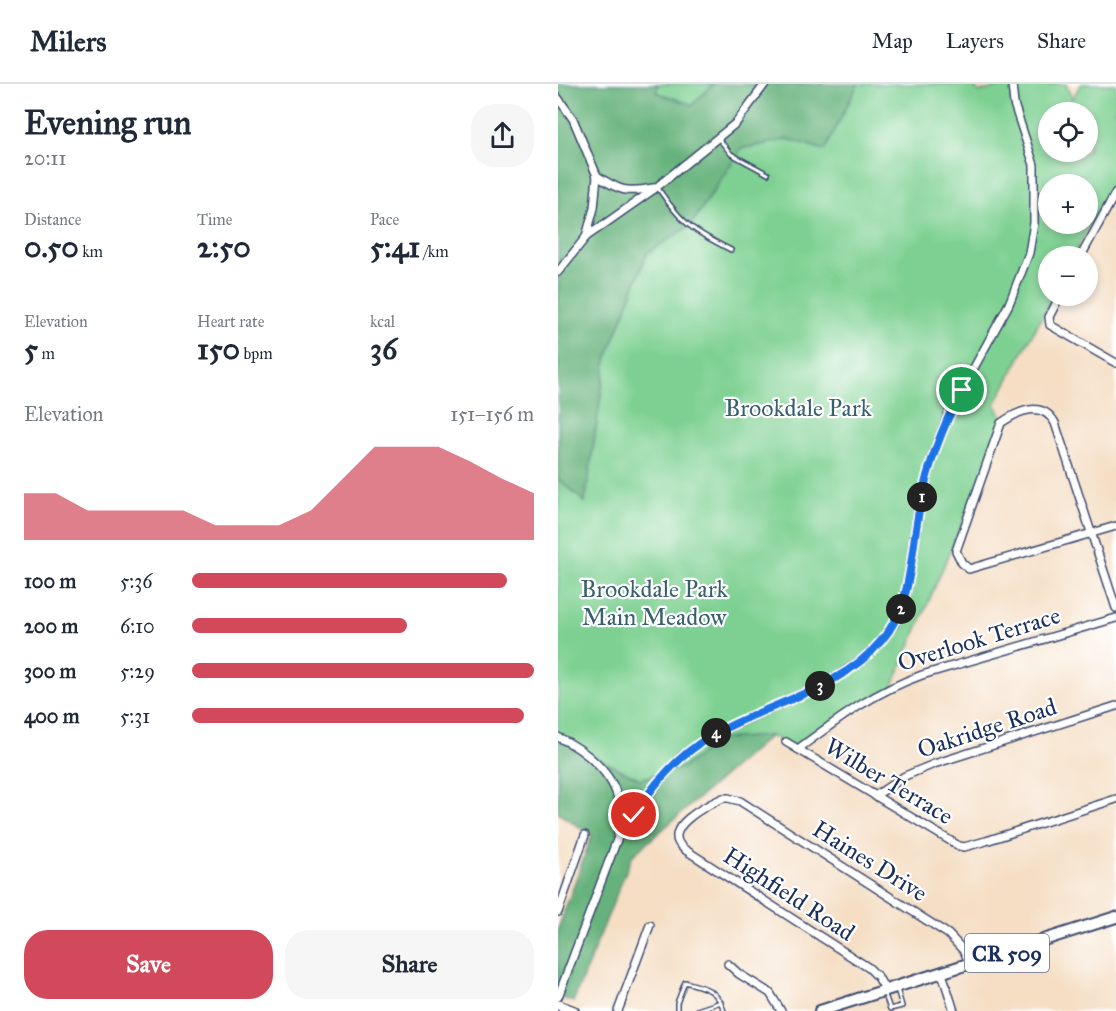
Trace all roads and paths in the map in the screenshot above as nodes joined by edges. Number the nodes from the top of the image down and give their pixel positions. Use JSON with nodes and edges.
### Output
{"nodes":[{"id":1,"x":765,"y":84,"type":"edge"},
{"id":2,"x":1012,"y":84,"type":"edge"},
{"id":3,"x":558,"y":98,"type":"edge"},
{"id":4,"x":718,"y":137,"type":"junction"},
{"id":5,"x":768,"y":174,"type":"dead end"},
{"id":6,"x":597,"y":176,"type":"junction"},
{"id":7,"x":657,"y":187,"type":"junction"},
{"id":8,"x":1116,"y":192,"type":"edge"},
{"id":9,"x":586,"y":237,"type":"junction"},
{"id":10,"x":1086,"y":246,"type":"edge"},
{"id":11,"x":731,"y":250,"type":"dead end"},
{"id":12,"x":558,"y":272,"type":"edge"},
{"id":13,"x":1055,"y":306,"type":"edge"},
{"id":14,"x":1116,"y":363,"type":"edge"},
{"id":15,"x":1116,"y":526,"type":"edge"},
{"id":16,"x":1092,"y":534,"type":"junction"},
{"id":17,"x":1116,"y":608,"type":"edge"},
{"id":18,"x":1116,"y":618,"type":"edge"},
{"id":19,"x":1116,"y":706,"type":"edge"},
{"id":20,"x":558,"y":737,"type":"edge"},
{"id":21,"x":786,"y":742,"type":"dead end"},
{"id":22,"x":798,"y":749,"type":"junction"},
{"id":23,"x":876,"y":796,"type":"junction"},
{"id":24,"x":1116,"y":799,"type":"edge"},
{"id":25,"x":678,"y":829,"type":"joint"},
{"id":26,"x":585,"y":835,"type":"dead end"},
{"id":27,"x":618,"y":837,"type":"junction"},
{"id":28,"x":558,"y":912,"type":"edge"},
{"id":29,"x":1116,"y":917,"type":"edge"},
{"id":30,"x":650,"y":925,"type":"dead end"},
{"id":31,"x":728,"y":964,"type":"dead end"},
{"id":32,"x":970,"y":964,"type":"junction"},
{"id":33,"x":942,"y":973,"type":"junction"},
{"id":34,"x":889,"y":990,"type":"junction"},
{"id":35,"x":558,"y":997,"type":"edge"},
{"id":36,"x":721,"y":1002,"type":"junction"},
{"id":37,"x":558,"y":1005,"type":"edge"},
{"id":38,"x":896,"y":1009,"type":"edge"},
{"id":39,"x":697,"y":1010,"type":"edge"},
{"id":40,"x":574,"y":1011,"type":"edge"},
{"id":41,"x":618,"y":1011,"type":"edge"},
{"id":42,"x":677,"y":1011,"type":"edge"},
{"id":43,"x":724,"y":1011,"type":"edge"},
{"id":44,"x":781,"y":1011,"type":"edge"},
{"id":45,"x":820,"y":1011,"type":"edge"},
{"id":46,"x":954,"y":1011,"type":"edge"}],
"edges":[{"from":1,"to":4,"type":"street"},
{"from":2,"to":27,"type":"street"},
{"from":3,"to":6,"type":"street"},
{"from":4,"to":5,"type":"lane"},
{"from":4,"to":7,"type":"street"},
{"from":6,"to":7,"type":"street"},
{"from":6,"to":9,"type":"street"},
{"from":7,"to":9,"type":"street"},
{"from":7,"to":11,"type":"lane"},
{"from":8,"to":10,"type":"street"},
{"from":9,"to":12,"type":"street"},
{"from":13,"to":14,"type":"street"},
{"from":15,"to":16,"type":"street"},
{"from":16,"to":16,"type":"street"},
{"from":16,"to":17,"type":"street"},
{"from":18,"to":22,"type":"street","name":"Overlook Terrace"},
{"from":19,"to":23,"type":"street","name":"Oakridge Road"},
{"from":20,"to":27,"type":"street"},
{"from":21,"to":22,"type":"street","name":"Wilber Terrace"},
{"from":22,"to":23,"type":"street","name":"Wilber Terrace"},
{"from":23,"to":24,"type":"street","name":"Wilber Terrace"},
{"from":25,"to":32,"type":"street","name":"Haines Drive"},
{"from":25,"to":34,"type":"street","name":"Highfield Road"},
{"from":26,"to":28,"type":"street"},
{"from":27,"to":35,"type":"street"},
{"from":29,"to":32,"type":"main road","number":"CR 509"},
{"from":30,"to":41,"type":"street"},
{"from":31,"to":44,"type":"street"},
{"from":32,"to":33,"type":"main road","number":"CR 509"},
{"from":33,"to":34,"type":"main road","number":"CR 509"},
{"from":33,"to":46,"type":"street"},
{"from":34,"to":38,"type":"lane"},
{"from":34,"to":38,"type":"lane"},
{"from":34,"to":45,"type":"main road","number":"CR 509"},
{"from":36,"to":39,"type":"lane"},
{"from":36,"to":42,"type":"lane"},
{"from":36,"to":43,"type":"lane"},
{"from":37,"to":40,"type":"main road"}]}
